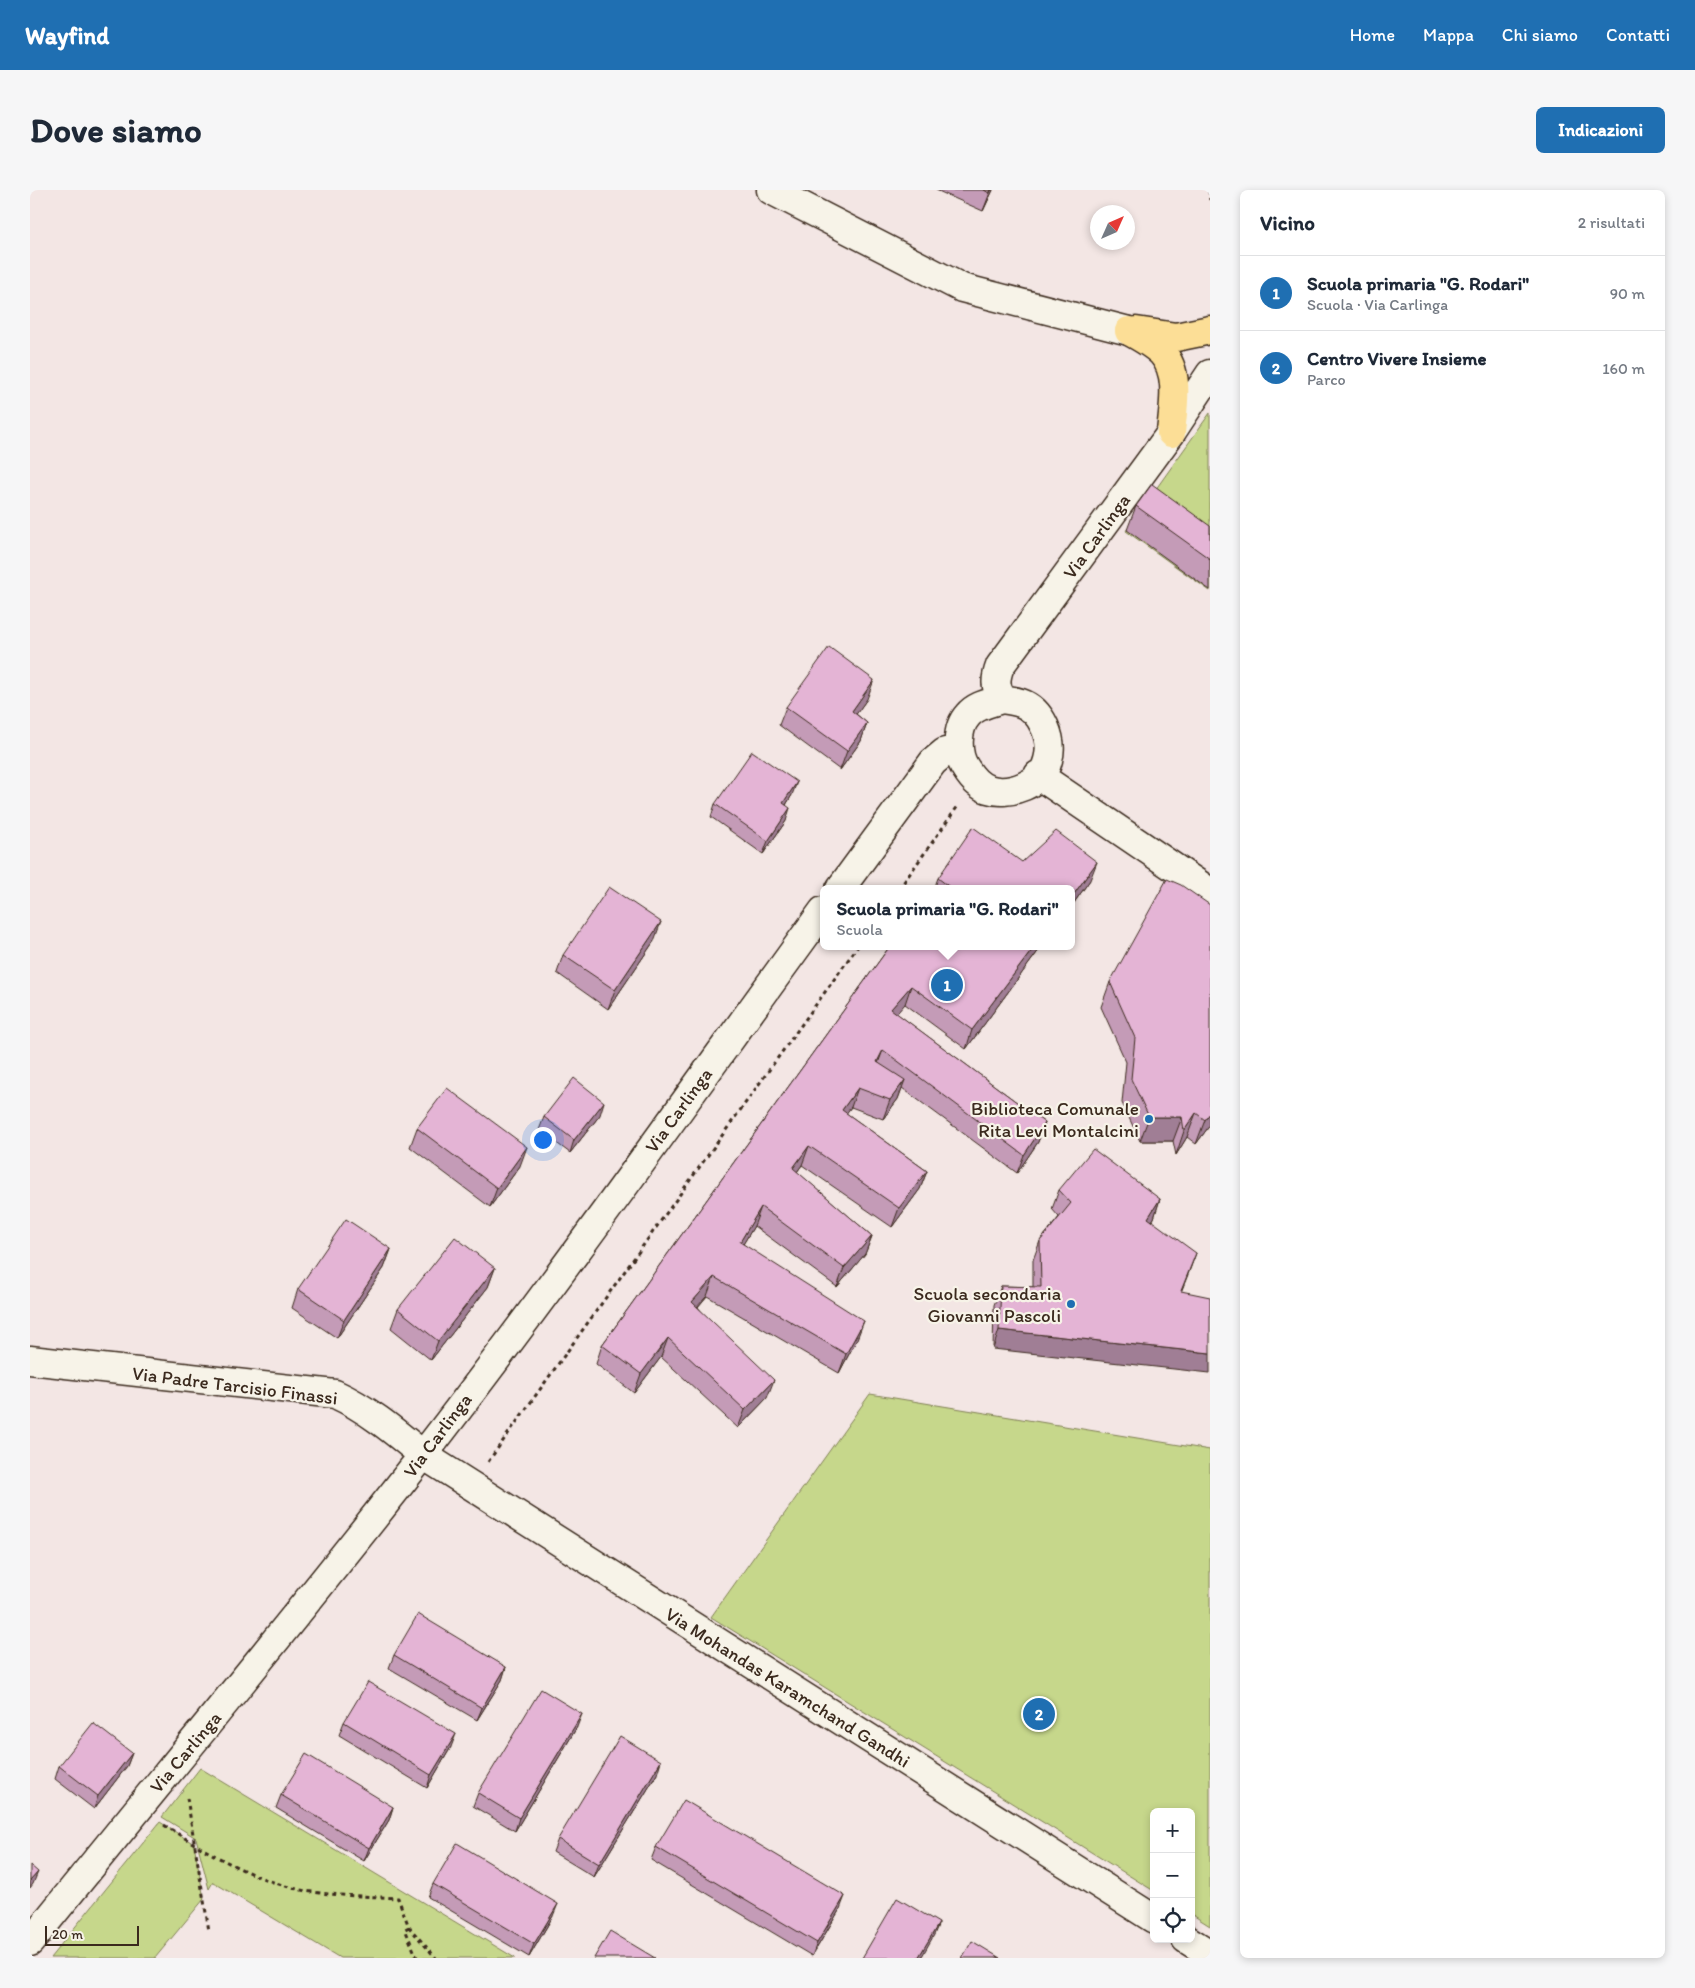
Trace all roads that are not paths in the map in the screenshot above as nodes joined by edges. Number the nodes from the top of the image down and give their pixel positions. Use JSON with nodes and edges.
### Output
{"nodes":[{"id":1,"x":771,"y":190,"type":"edge"},
{"id":2,"x":1210,"y":330,"type":"edge"},
{"id":3,"x":1129,"y":331,"type":"junction"},
{"id":4,"x":1210,"y":374,"type":"edge"},
{"id":5,"x":1172,"y":434,"type":"junction"},
{"id":6,"x":1002,"y":699,"type":"junction"},
{"id":7,"x":958,"y":750,"type":"junction"},
{"id":8,"x":1038,"y":775,"type":"junction"},
{"id":9,"x":843,"y":885,"type":"edge"},
{"id":10,"x":1210,"y":892,"type":"edge"},
{"id":11,"x":820,"y":915,"type":"edge"},
{"id":12,"x":30,"y":1360,"type":"edge"},
{"id":13,"x":423,"y":1455,"type":"junction"},
{"id":14,"x":1150,"y":1916,"type":"edge"},
{"id":15,"x":30,"y":1942,"type":"edge"},
{"id":16,"x":1192,"y":1943,"type":"edge"},
{"id":17,"x":1210,"y":1954,"type":"edge"}],
"edges":[{"from":1,"to":3,"type":"street"},
{"from":2,"to":3,"type":"highway"},
{"from":3,"to":5,"type":"highway"},
{"from":4,"to":5,"type":"street","name":"Via Carlinga"},
{"from":5,"to":6,"type":"street","name":"Via Carlinga"},
{"from":6,"to":7,"type":"street"},
{"from":6,"to":8,"type":"street"},
{"from":7,"to":8,"type":"street"},
{"from":7,"to":9,"type":"street"},
{"from":8,"to":10,"type":"street"},
{"from":11,"to":13,"type":"street","name":"Via Carlinga"},
{"from":12,"to":13,"type":"street","name":"Via Padre Tarcisio Finassi"},
{"from":13,"to":14,"type":"street","name":"Via Mohandas Karamchand Gandhi"},
{"from":13,"to":15,"type":"street","name":"Via Carlinga"},
{"from":16,"to":17,"type":"street"}]}
